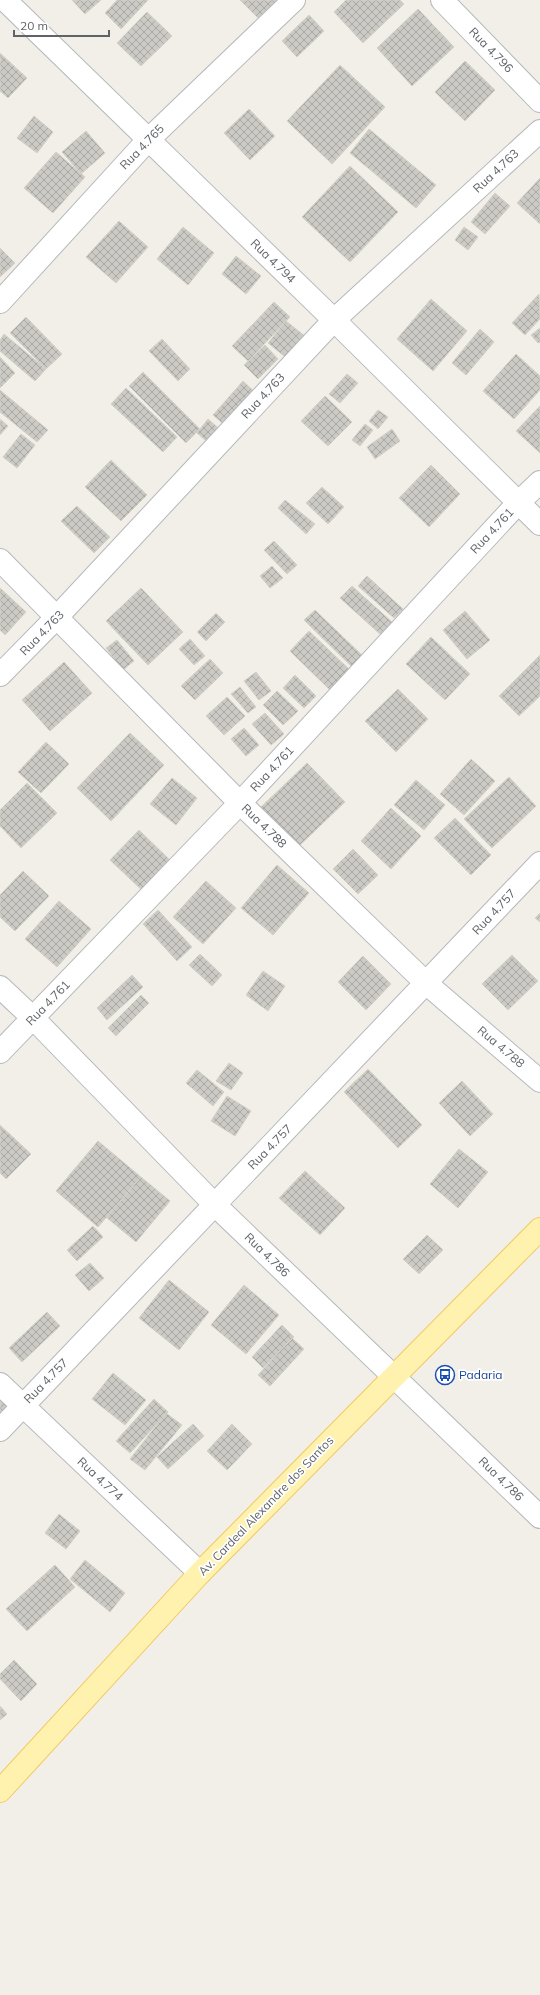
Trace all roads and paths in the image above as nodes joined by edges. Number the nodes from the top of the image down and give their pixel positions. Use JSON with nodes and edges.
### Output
{"nodes":[{"id":1,"x":4,"y":0,"type":"edge"},
{"id":2,"x":294,"y":0,"type":"edge"},
{"id":3,"x":442,"y":0,"type":"edge"},
{"id":4,"x":540,"y":100,"type":"edge"},
{"id":5,"x":540,"y":131,"type":"edge"},
{"id":6,"x":148,"y":140,"type":"junction"},
{"id":7,"x":0,"y":302,"type":"edge"},
{"id":8,"x":334,"y":320,"type":"junction"},
{"id":9,"x":540,"y":482,"type":"edge"},
{"id":10,"x":519,"y":502,"type":"junction"},
{"id":11,"x":540,"y":524,"type":"edge"},
{"id":12,"x":0,"y":560,"type":"edge"},
{"id":13,"x":57,"y":617,"type":"junction"},
{"id":14,"x":0,"y":676,"type":"edge"},
{"id":15,"x":240,"y":803,"type":"junction"},
{"id":16,"x":540,"y":863,"type":"edge"},
{"id":17,"x":427,"y":984,"type":"junction"},
{"id":18,"x":0,"y":987,"type":"edge"},
{"id":19,"x":33,"y":1018,"type":"junction"},
{"id":20,"x":0,"y":1052,"type":"edge"},
{"id":21,"x":540,"y":1081,"type":"edge"},
{"id":22,"x":215,"y":1204,"type":"junction"},
{"id":23,"x":540,"y":1229,"type":"edge"},
{"id":24,"x":394,"y":1375,"type":"junction"},
{"id":25,"x":0,"y":1384,"type":"edge"},
{"id":26,"x":22,"y":1406,"type":"junction"},
{"id":27,"x":0,"y":1430,"type":"edge"},
{"id":28,"x":540,"y":1517,"type":"edge"},
{"id":29,"x":200,"y":1573,"type":"junction"},
{"id":30,"x":0,"y":1791,"type":"edge"}],
"edges":[{"from":1,"to":6,"type":"street","name":"Rua 4.794"},
{"from":2,"to":6,"type":"street","name":"Rua 4.765"},
{"from":3,"to":4,"type":"street","name":"Rua 4.796"},
{"from":5,"to":8,"type":"street","name":"Rua 4.763"},
{"from":6,"to":7,"type":"street","name":"Rua 4.765"},
{"from":6,"to":8,"type":"street","name":"Rua 4.794"},
{"from":8,"to":10,"type":"street","name":"Rua 4.794"},
{"from":8,"to":13,"type":"street","name":"Rua 4.763"},
{"from":9,"to":10,"type":"street","name":"Rua 4.761"},
{"from":10,"to":11,"type":"street","name":"Rua 4.794"},
{"from":10,"to":15,"type":"street","name":"Rua 4.761"},
{"from":12,"to":13,"type":"street","name":"Rua 4.788"},
{"from":13,"to":14,"type":"street","name":"Rua 4.763"},
{"from":13,"to":15,"type":"street","name":"Rua 4.788"},
{"from":15,"to":17,"type":"street","name":"Rua 4.788"},
{"from":15,"to":19,"type":"street","name":"Rua 4.761"},
{"from":16,"to":17,"type":"street","name":"Rua 4.757"},
{"from":17,"to":21,"type":"street","name":"Rua 4.788"},
{"from":17,"to":22,"type":"street","name":"Rua 4.757"},
{"from":18,"to":19,"type":"street","name":"Rua 4.786"},
{"from":19,"to":20,"type":"street","name":"Rua 4.761"},
{"from":19,"to":22,"type":"street","name":"Rua 4.786"},
{"from":22,"to":24,"type":"street","name":"Rua 4.786"},
{"from":22,"to":26,"type":"street","name":"Rua 4.757"},
{"from":23,"to":24,"type":"main road","name":"Av. Cardeal Alexandre dos Santos"},
{"from":24,"to":28,"type":"street","name":"Rua 4.786"},
{"from":24,"to":29,"type":"main road","name":"Av. Cardeal Alexandre dos Santos"},
{"from":25,"to":26,"type":"street","name":"Rua 4.774"},
{"from":26,"to":27,"type":"street","name":"Rua 4.757"},
{"from":26,"to":29,"type":"street","name":"Rua 4.774"},
{"from":29,"to":30,"type":"main road","name":"Av. Cardeal Alexandre dos Santos"}]}
